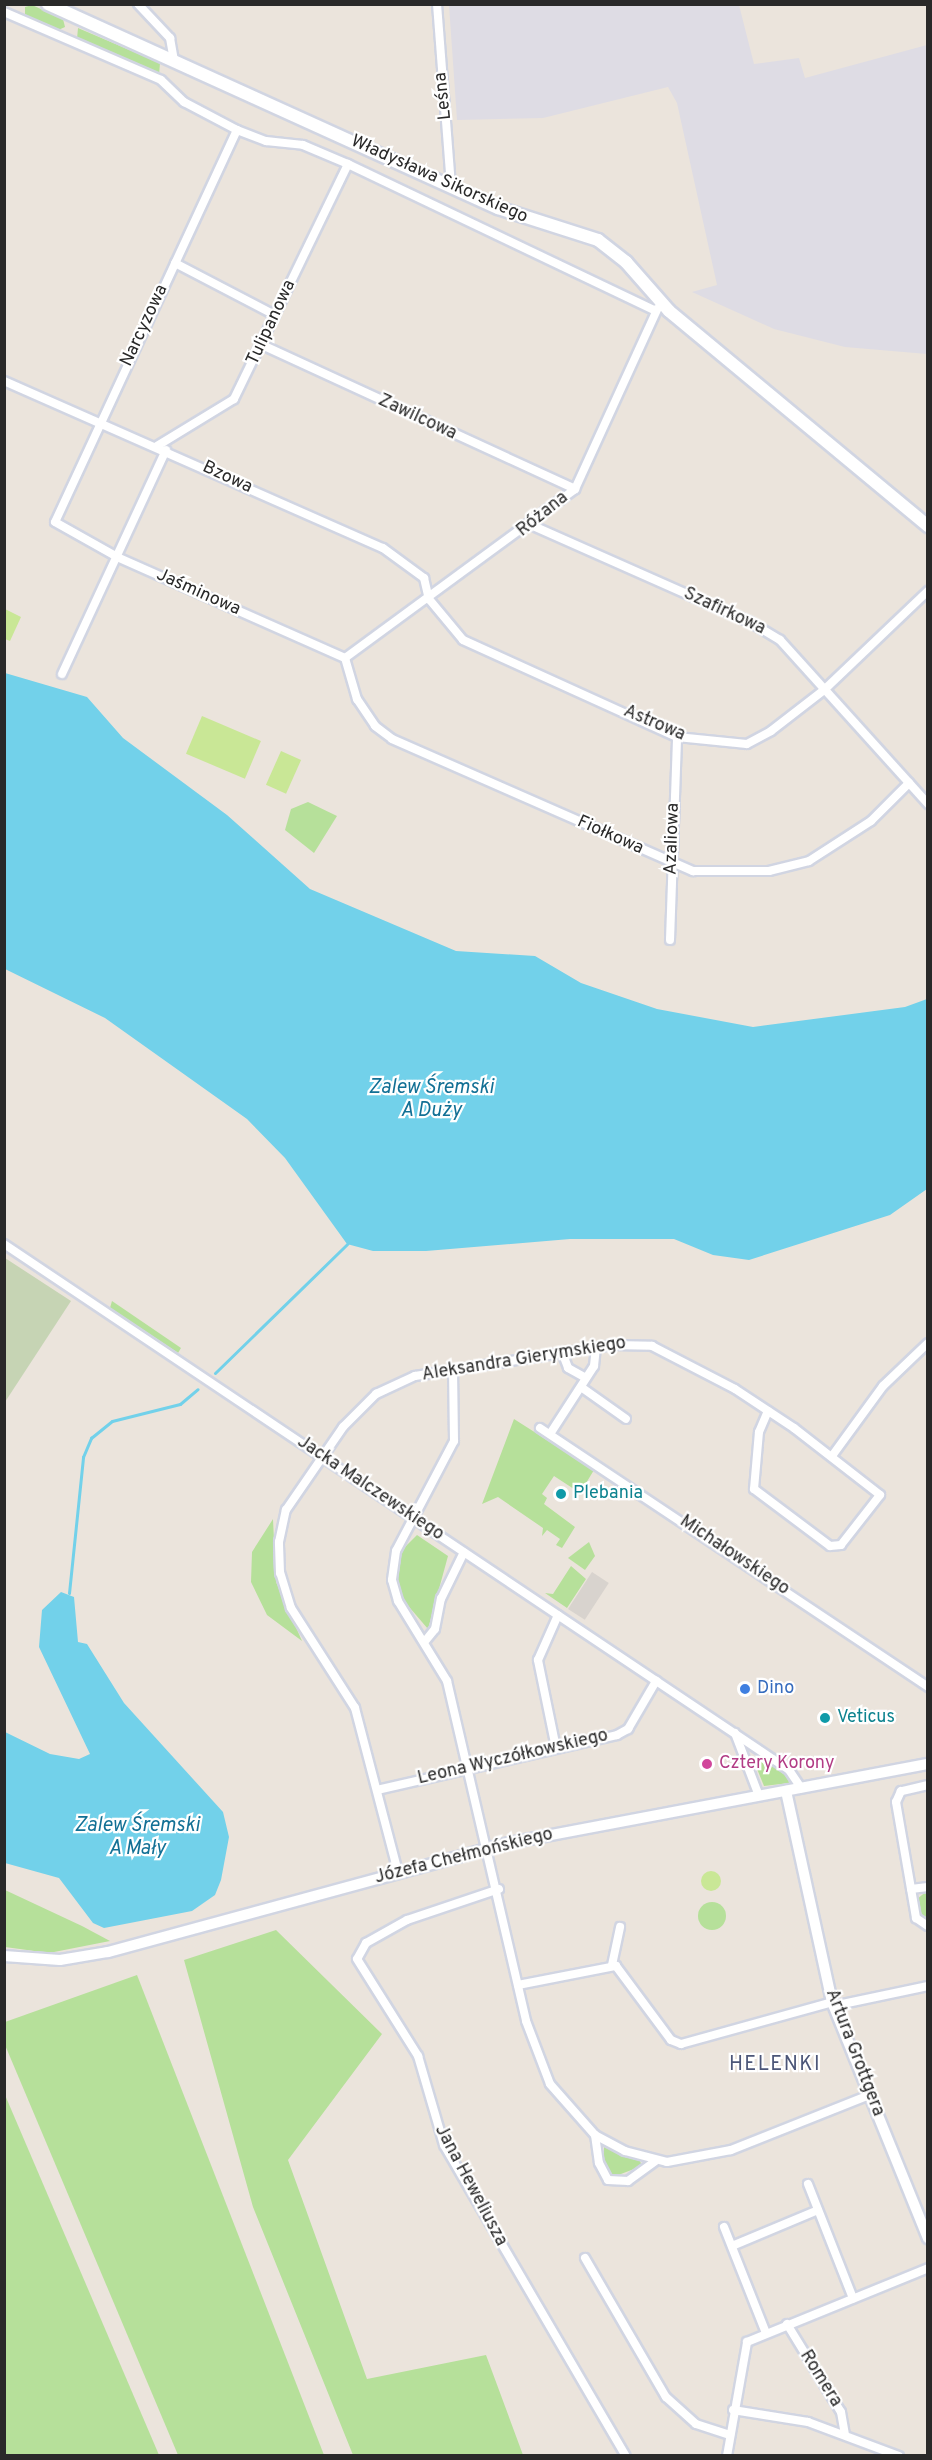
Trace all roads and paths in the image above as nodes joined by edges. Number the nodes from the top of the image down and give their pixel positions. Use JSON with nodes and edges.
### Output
{"nodes":[{"id":1,"x":48,"y":4,"type":"edge"},
{"id":2,"x":138,"y":4,"type":"edge"},
{"id":3,"x":436,"y":4,"type":"edge"},
{"id":4,"x":4,"y":12,"type":"edge"},
{"id":5,"x":174,"y":61,"type":"junction"},
{"id":6,"x":237,"y":130,"type":"junction"},
{"id":7,"x":348,"y":164,"type":"junction"},
{"id":8,"x":451,"y":187,"type":"junction"},
{"id":9,"x":175,"y":263,"type":"junction"},
{"id":10,"x":658,"y":307,"type":"junction"},
{"id":11,"x":275,"y":315,"type":"junction"},
{"id":12,"x":260,"y":344,"type":"junction"},
{"id":13,"x":4,"y":381,"type":"edge"},
{"id":14,"x":101,"y":420,"type":"junction"},
{"id":15,"x":157,"y":446,"type":"junction"},
{"id":16,"x":166,"y":450,"type":"junction"},
{"id":17,"x":574,"y":489,"type":"junction"},
{"id":18,"x":55,"y":522,"type":"joint"},
{"id":19,"x":531,"y":525,"type":"junction"},
{"id":20,"x":927,"y":526,"type":"edge"},
{"id":21,"x":117,"y":557,"type":"junction"},
{"id":22,"x":927,"y":591,"type":"edge"},
{"id":23,"x":429,"y":599,"type":"junction"},
{"id":24,"x":345,"y":658,"type":"junction"},
{"id":25,"x":62,"y":674,"type":"dead end"},
{"id":26,"x":824,"y":690,"type":"junction"},
{"id":27,"x":677,"y":737,"type":"junction"},
{"id":28,"x":909,"y":783,"type":"junction"},
{"id":29,"x":927,"y":804,"type":"edge"},
{"id":30,"x":672,"y":862,"type":"junction"},
{"id":31,"x":670,"y":940,"type":"dead end"},
{"id":32,"x":4,"y":1244,"type":"edge"},
{"id":33,"x":927,"y":1343,"type":"edge"},
{"id":34,"x":596,"y":1347,"type":"junction"},
{"id":35,"x":562,"y":1352,"type":"junction"},
{"id":36,"x":453,"y":1369,"type":"junction"},
{"id":37,"x":584,"y":1377,"type":"junction"},
{"id":38,"x":581,"y":1388,"type":"junction"},
{"id":39,"x":768,"y":1411,"type":"junction"},
{"id":40,"x":626,"y":1419,"type":"dead end"},
{"id":41,"x":540,"y":1428,"type":"dead end"},
{"id":42,"x":549,"y":1434,"type":"junction"},
{"id":43,"x":321,"y":1456,"type":"junction"},
{"id":44,"x":832,"y":1456,"type":"junction"},
{"id":45,"x":415,"y":1519,"type":"junction"},
{"id":46,"x":464,"y":1552,"type":"junction"},
{"id":47,"x":558,"y":1615,"type":"junction"},
{"id":48,"x":426,"y":1640,"type":"junction"},
{"id":49,"x":656,"y":1681,"type":"junction"},
{"id":50,"x":927,"y":1687,"type":"edge"},
{"id":51,"x":735,"y":1733,"type":"junction"},
{"id":52,"x":556,"y":1748,"type":"junction"},
{"id":53,"x":927,"y":1764,"type":"edge"},
{"id":54,"x":467,"y":1767,"type":"junction"},
{"id":55,"x":927,"y":1785,"type":"edge"},
{"id":56,"x":801,"y":1788,"type":"junction"},
{"id":57,"x":377,"y":1790,"type":"junction"},
{"id":58,"x":786,"y":1791,"type":"junction"},
{"id":59,"x":759,"y":1796,"type":"junction"},
{"id":60,"x":487,"y":1848,"type":"junction"},
{"id":61,"x":398,"y":1872,"type":"junction"},
{"id":62,"x":927,"y":1887,"type":"edge"},
{"id":63,"x":498,"y":1889,"type":"junction"},
{"id":64,"x":911,"y":1889,"type":"junction"},
{"id":65,"x":927,"y":1926,"type":"edge"},
{"id":66,"x":620,"y":1927,"type":"dead end"},
{"id":67,"x":4,"y":1956,"type":"edge"},
{"id":68,"x":612,"y":1965,"type":"junction"},
{"id":69,"x":518,"y":1985,"type":"junction"},
{"id":70,"x":927,"y":1986,"type":"edge"},
{"id":71,"x":833,"y":2004,"type":"junction"},
{"id":72,"x":869,"y":2095,"type":"junction"},
{"id":73,"x":595,"y":2135,"type":"junction"},
{"id":74,"x":656,"y":2161,"type":"junction"},
{"id":75,"x":808,"y":2184,"type":"dead end"},
{"id":76,"x":818,"y":2210,"type":"junction"},
{"id":77,"x":724,"y":2228,"type":"dead end"},
{"id":78,"x":927,"y":2238,"type":"edge"},
{"id":79,"x":732,"y":2246,"type":"junction"},
{"id":80,"x":585,"y":2258,"type":"dead end"},
{"id":81,"x":927,"y":2268,"type":"edge"},
{"id":82,"x":853,"y":2298,"type":"junction"},
{"id":83,"x":787,"y":2324,"type":"junction"},
{"id":84,"x":766,"y":2333,"type":"junction"},
{"id":85,"x":733,"y":2409,"type":"junction"},
{"id":86,"x":730,"y":2435,"type":"junction"},
{"id":87,"x":845,"y":2435,"type":"junction"},
{"id":88,"x":626,"y":2456,"type":"edge"},
{"id":89,"x":727,"y":2456,"type":"edge"},
{"id":90,"x":899,"y":2456,"type":"edge"}],
"edges":[{"from":1,"to":5,"type":"main road","name":"Władysława Sikorskiego"},
{"from":2,"to":5,"type":"street"},
{"from":3,"to":8,"type":"street","name":"Leśna"},
{"from":4,"to":6,"type":"street","name":"Władysława Sikorskiego"},
{"from":5,"to":8,"type":"main road","name":"Władysława Sikorskiego"},
{"from":6,"to":7,"type":"street","name":"Władysława Sikorskiego"},
{"from":6,"to":9,"type":"street","name":"Narcyzowa"},
{"from":7,"to":10,"type":"street","name":"Władysława Sikorskiego"},
{"from":7,"to":11,"type":"street","name":"Tulipanowa"},
{"from":8,"to":10,"type":"main road","name":"Władysława Sikorskiego"},
{"from":9,"to":11,"type":"street"},
{"from":9,"to":14,"type":"street","name":"Narcyzowa"},
{"from":10,"to":17,"type":"street","name":"Różana"},
{"from":10,"to":20,"type":"main road","name":"Władysława Sikorskiego"},
{"from":11,"to":12,"type":"street","name":"Tulipanowa"},
{"from":12,"to":15,"type":"street","name":"Tulipanowa"},
{"from":12,"to":17,"type":"street","name":"Zawilcowa"},
{"from":13,"to":14,"type":"street","name":"Bzowa"},
{"from":14,"to":15,"type":"street","name":"Bzowa"},
{"from":14,"to":18,"type":"street","name":"Narcyzowa"},
{"from":15,"to":16,"type":"street","name":"Bzowa"},
{"from":16,"to":21,"type":"street"},
{"from":16,"to":23,"type":"street","name":"Bzowa"},
{"from":17,"to":19,"type":"street","name":"Różana"},
{"from":18,"to":21,"type":"street","name":"Jaśminowa"},
{"from":19,"to":23,"type":"street","name":"Różana"},
{"from":19,"to":26,"type":"street","name":"Szafirkowa"},
{"from":21,"to":24,"type":"street","name":"Jaśminowa"},
{"from":21,"to":25,"type":"street"},
{"from":22,"to":26,"type":"street","name":"Astrowa"},
{"from":23,"to":24,"type":"street","name":"Różana"},
{"from":23,"to":27,"type":"street","name":"Astrowa"},
{"from":24,"to":30,"type":"street","name":"Fiołkowa"},
{"from":26,"to":27,"type":"street","name":"Astrowa"},
{"from":26,"to":28,"type":"street","name":"Szafirkowa"},
{"from":27,"to":30,"type":"street","name":"Azaliowa"},
{"from":28,"to":29,"type":"street","name":"Szafirkowa"},
{"from":28,"to":30,"type":"street","name":"Fiołkowa"},
{"from":30,"to":31,"type":"street","name":"Azaliowa"},
{"from":32,"to":43,"type":"street","name":"Jacka Malczewskiego"},
{"from":33,"to":44,"type":"street"},
{"from":34,"to":35,"type":"street","name":"Aleksandra Gierymskiego"},
{"from":34,"to":37,"type":"street"},
{"from":34,"to":39,"type":"street","name":"Aleksandra Gierymskiego"},
{"from":35,"to":36,"type":"street","name":"Aleksandra Gierymskiego"},
{"from":35,"to":37,"type":"street"},
{"from":36,"to":43,"type":"street","name":"Aleksandra Gierymskiego"},
{"from":36,"to":45,"type":"street"},
{"from":37,"to":38,"type":"street"},
{"from":38,"to":40,"type":"street"},
{"from":38,"to":42,"type":"street"},
{"from":39,"to":44,"type":"street","name":"Aleksandra Gierymskiego"},
{"from":39,"to":44,"type":"street","name":"Aleksandra Gierymskiego"},
{"from":41,"to":42,"type":"street","name":"Michałowskiego"},
{"from":42,"to":50,"type":"street","name":"Michałowskiego"},
{"from":43,"to":45,"type":"street","name":"Jacka Malczewskiego"},
{"from":43,"to":57,"type":"street","name":"Aleksandra Gierymskiego"},
{"from":45,"to":46,"type":"street","name":"Jacka Malczewskiego"},
{"from":45,"to":48,"type":"street"},
{"from":46,"to":47,"type":"street","name":"Jacka Malczewskiego"},
{"from":46,"to":48,"type":"street"},
{"from":47,"to":49,"type":"street","name":"Jacka Malczewskiego"},
{"from":47,"to":52,"type":"street"},
{"from":48,"to":54,"type":"street"},
{"from":49,"to":51,"type":"street","name":"Jacka Malczewskiego"},
{"from":49,"to":52,"type":"street","name":"Leona Wyczółkowskiego"},
{"from":51,"to":56,"type":"street","name":"Jacka Malczewskiego"},
{"from":51,"to":59,"type":"street"},
{"from":52,"to":54,"type":"street","name":"Leona Wyczółkowskiego"},
{"from":53,"to":56,"type":"street","name":"Józefa Chełmońskiego"},
{"from":54,"to":57,"type":"street","name":"Leona Wyczółkowskiego"},
{"from":54,"to":60,"type":"street"},
{"from":55,"to":64,"type":"street"},
{"from":56,"to":58,"type":"street","name":"Józefa Chełmońskiego"},
{"from":57,"to":61,"type":"street","name":"Aleksandra Gierymskiego"},
{"from":58,"to":59,"type":"street","name":"Józefa Chełmońskiego"},
{"from":58,"to":71,"type":"street","name":"Artura Grottgera"},
{"from":59,"to":60,"type":"street","name":"Józefa Chełmońskiego"},
{"from":60,"to":61,"type":"street","name":"Józefa Chełmońskiego"},
{"from":60,"to":63,"type":"street"},
{"from":61,"to":67,"type":"street","name":"Józefa Chełmońskiego"},
{"from":62,"to":64,"type":"street"},
{"from":63,"to":69,"type":"street"},
{"from":63,"to":88,"type":"street","name":"Jana Heweliusza"},
{"from":64,"to":65,"type":"street"},
{"from":66,"to":68,"type":"street"},
{"from":68,"to":69,"type":"street"},
{"from":68,"to":71,"type":"street"},
{"from":69,"to":73,"type":"street"},
{"from":70,"to":71,"type":"street"},
{"from":71,"to":72,"type":"street","name":"Artura Grottgera"},
{"from":72,"to":74,"type":"street"},
{"from":72,"to":78,"type":"street","name":"Artura Grottgera"},
{"from":73,"to":74,"type":"street"},
{"from":73,"to":74,"type":"street"},
{"from":75,"to":76,"type":"street"},
{"from":76,"to":79,"type":"street"},
{"from":76,"to":82,"type":"street"},
{"from":77,"to":79,"type":"street"},
{"from":79,"to":84,"type":"street"},
{"from":80,"to":86,"type":"street"},
{"from":81,"to":82,"type":"street"},
{"from":82,"to":83,"type":"street"},
{"from":83,"to":84,"type":"street"},
{"from":83,"to":87,"type":"street","name":"Romera"},
{"from":84,"to":85,"type":"street"},
{"from":85,"to":86,"type":"street"},
{"from":85,"to":87,"type":"street"},
{"from":86,"to":89,"type":"street"},
{"from":87,"to":90,"type":"street"}]}
